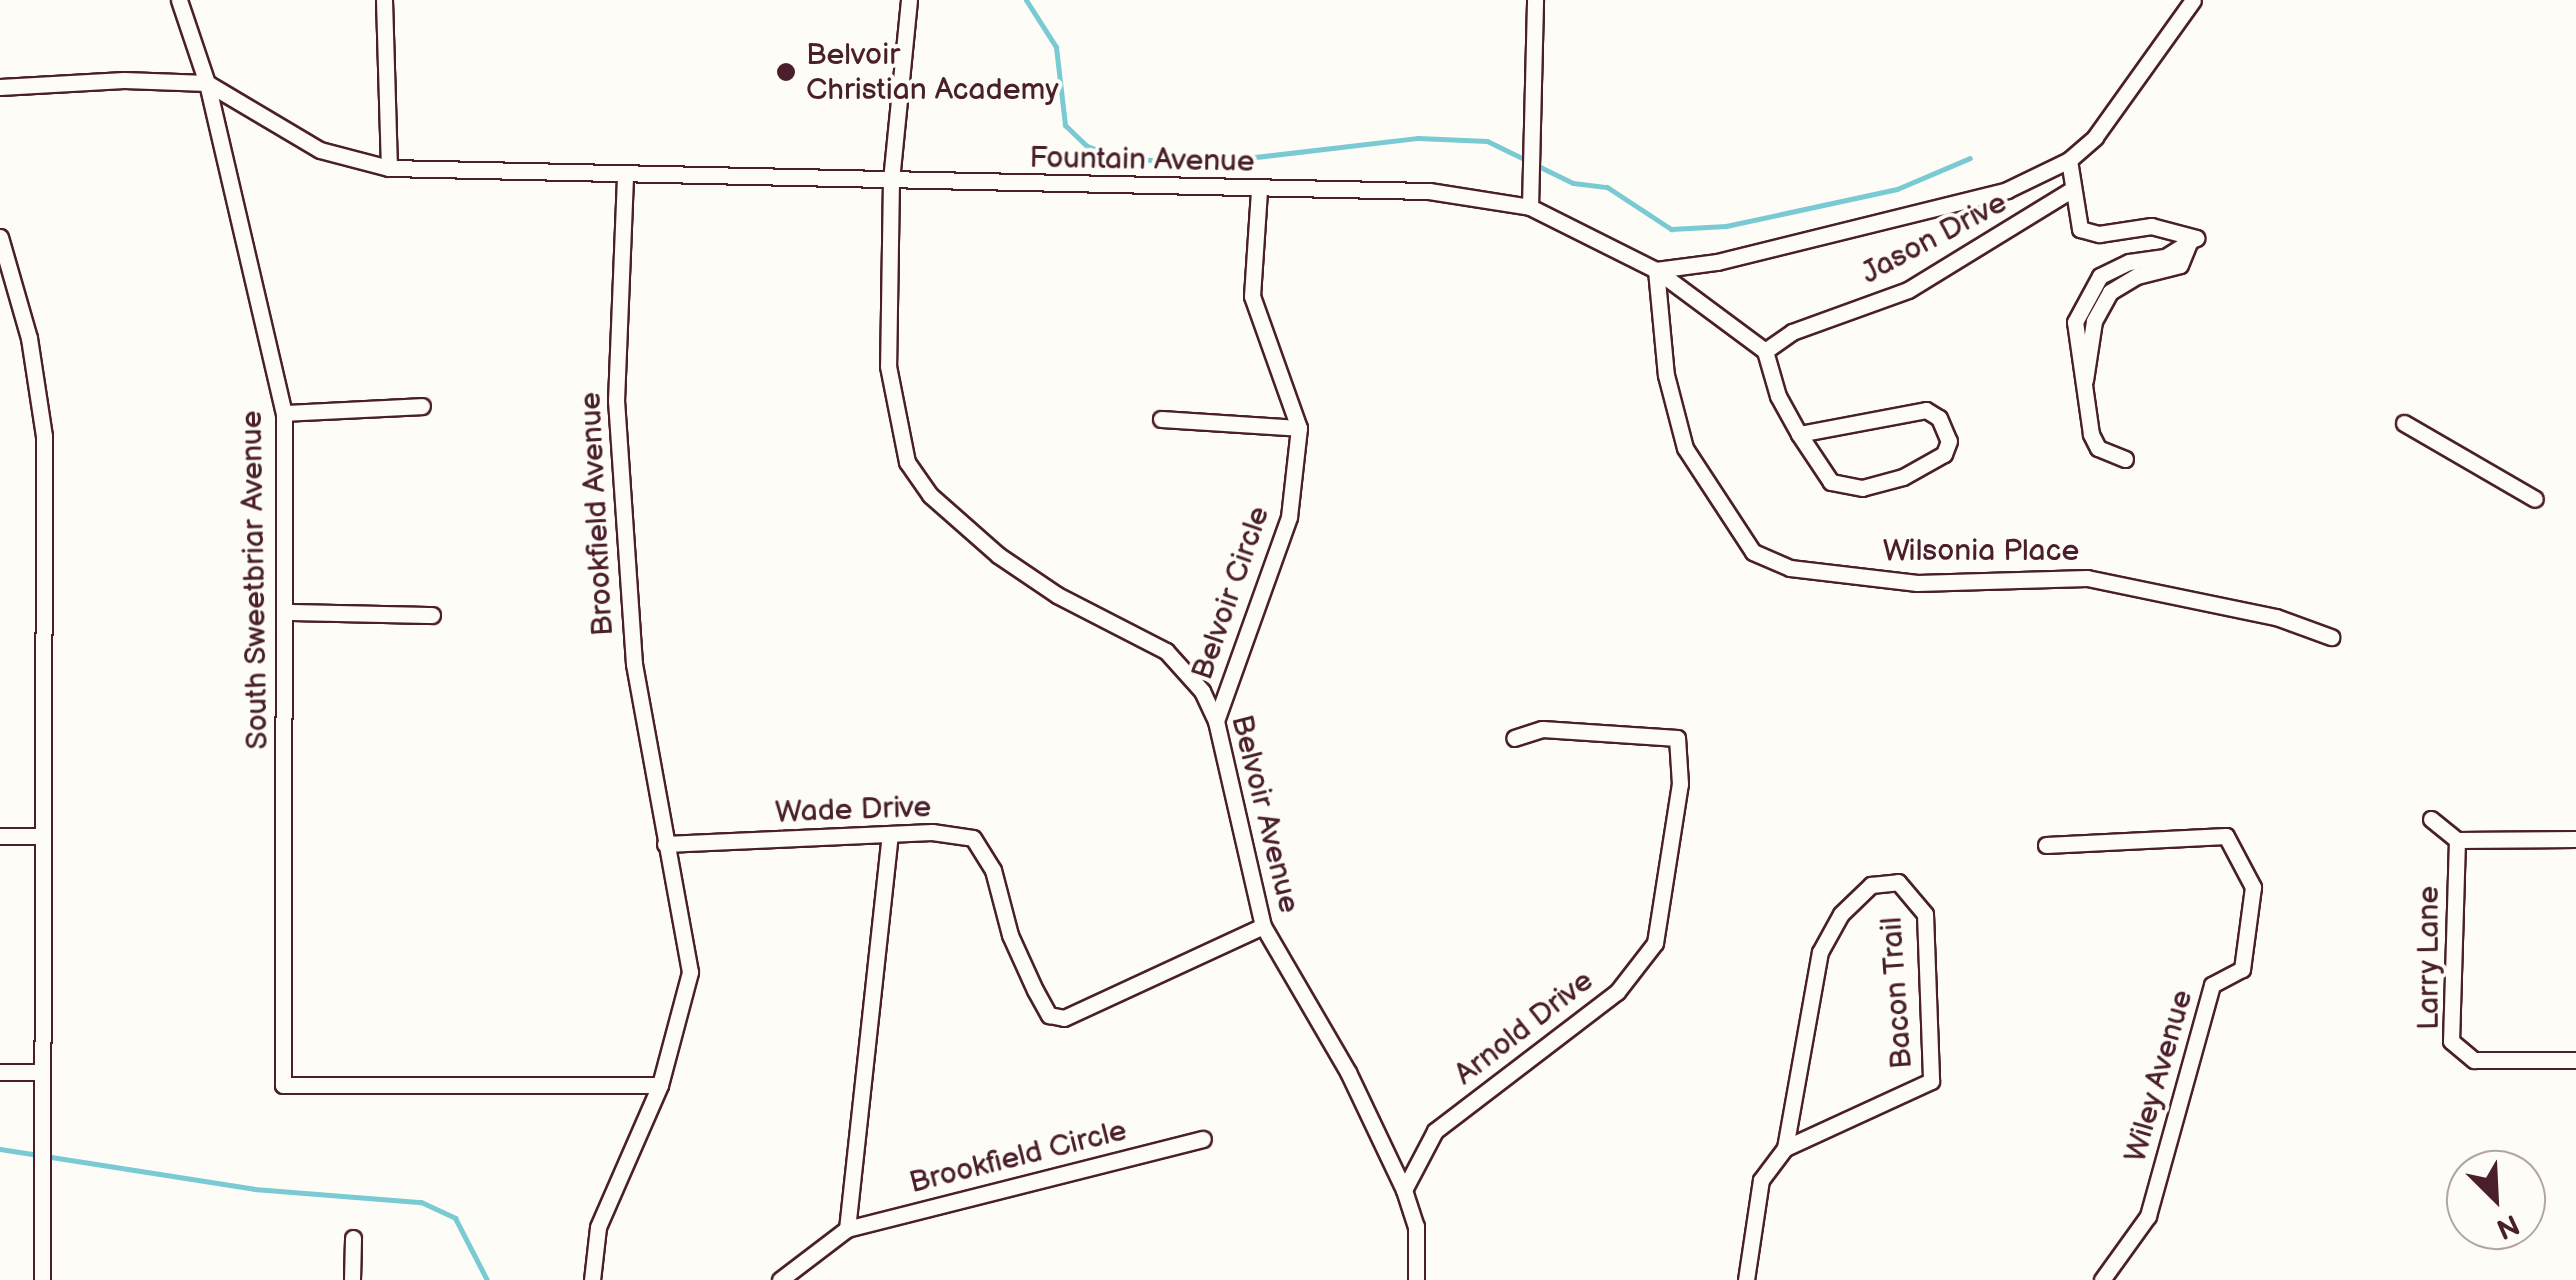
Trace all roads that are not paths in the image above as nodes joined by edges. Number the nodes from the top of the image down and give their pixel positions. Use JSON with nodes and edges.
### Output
{"nodes":[{"id":1,"x":179,"y":0,"type":"edge"},
{"id":2,"x":384,"y":0,"type":"edge"},
{"id":3,"x":909,"y":0,"type":"edge"},
{"id":4,"x":1535,"y":0,"type":"edge"},
{"id":5,"x":2193,"y":0,"type":"edge"},
{"id":6,"x":208,"y":83,"type":"junction"},
{"id":7,"x":0,"y":88,"type":"edge"},
{"id":8,"x":2069,"y":160,"type":"junction"},
{"id":9,"x":389,"y":168,"type":"junction"},
{"id":10,"x":625,"y":178,"type":"junction"},
{"id":11,"x":891,"y":180,"type":"junction"},
{"id":12,"x":1259,"y":190,"type":"junction"},
{"id":13,"x":2072,"y":190,"type":"junction"},
{"id":14,"x":1530,"y":207,"type":"junction"},
{"id":15,"x":0,"y":236,"type":"edge"},
{"id":16,"x":1656,"y":270,"type":"junction"},
{"id":17,"x":1765,"y":351,"type":"junction"},
{"id":18,"x":422,"y":406,"type":"dead end"},
{"id":19,"x":284,"y":413,"type":"junction"},
{"id":20,"x":1161,"y":420,"type":"dead end"},
{"id":21,"x":2404,"y":423,"type":"dead end"},
{"id":22,"x":1299,"y":428,"type":"junction"},
{"id":23,"x":1799,"y":434,"type":"junction"},
{"id":24,"x":2125,"y":459,"type":"dead end"},
{"id":25,"x":2535,"y":499,"type":"dead end"},
{"id":26,"x":288,"y":612,"type":"junction"},
{"id":27,"x":432,"y":615,"type":"dead end"},
{"id":28,"x":2331,"y":637,"type":"dead end"},
{"id":29,"x":1216,"y":722,"type":"junction"},
{"id":30,"x":1514,"y":738,"type":"dead end"},
{"id":31,"x":2431,"y":819,"type":"dead end"},
{"id":32,"x":0,"y":836,"type":"edge"},
{"id":33,"x":41,"y":836,"type":"junction"},
{"id":34,"x":890,"y":836,"type":"junction"},
{"id":35,"x":2576,"y":839,"type":"edge"},
{"id":36,"x":2456,"y":840,"type":"junction"},
{"id":37,"x":665,"y":844,"type":"junction"},
{"id":38,"x":2046,"y":844,"type":"dead end"},
{"id":39,"x":1263,"y":926,"type":"junction"},
{"id":40,"x":2576,"y":1060,"type":"edge"},
{"id":41,"x":0,"y":1072,"type":"edge"},
{"id":42,"x":41,"y":1072,"type":"junction"},
{"id":43,"x":660,"y":1085,"type":"junction"},
{"id":44,"x":1203,"y":1139,"type":"dead end"},
{"id":45,"x":1784,"y":1148,"type":"junction"},
{"id":46,"x":1404,"y":1190,"type":"junction"},
{"id":47,"x":847,"y":1229,"type":"junction"},
{"id":48,"x":353,"y":1238,"type":"dead end"},
{"id":49,"x":42,"y":1280,"type":"edge"},
{"id":50,"x":352,"y":1280,"type":"edge"},
{"id":51,"x":592,"y":1280,"type":"edge"},
{"id":52,"x":780,"y":1280,"type":"edge"},
{"id":53,"x":1416,"y":1280,"type":"edge"},
{"id":54,"x":1746,"y":1280,"type":"edge"},
{"id":55,"x":2102,"y":1280,"type":"edge"}],
"edges":[{"from":1,"to":6,"type":"street","name":"South Sweetbriar Avenue"},
{"from":2,"to":9,"type":"street"},
{"from":3,"to":11,"type":"street","name":"Belvoir Avenue"},
{"from":4,"to":14,"type":"street"},
{"from":5,"to":8,"type":"street"},
{"from":6,"to":7,"type":"street","name":"Fountain Avenue"},
{"from":6,"to":9,"type":"street","name":"Fountain Avenue"},
{"from":6,"to":19,"type":"street","name":"South Sweetbriar Avenue"},
{"from":8,"to":13,"type":"street"},
{"from":8,"to":16,"type":"street"},
{"from":9,"to":10,"type":"street","name":"Fountain Avenue"},
{"from":10,"to":11,"type":"street","name":"Fountain Avenue"},
{"from":10,"to":37,"type":"street","name":"Brookfield Avenue"},
{"from":11,"to":12,"type":"street","name":"Fountain Avenue"},
{"from":11,"to":29,"type":"street","name":"Belvoir Avenue"},
{"from":12,"to":14,"type":"street","name":"Fountain Avenue"},
{"from":12,"to":22,"type":"street","name":"Belvoir Circle"},
{"from":13,"to":17,"type":"street","name":"Jason Drive"},
{"from":13,"to":24,"type":"street"},
{"from":14,"to":16,"type":"street","name":"Fountain Avenue"},
{"from":15,"to":33,"type":"street"},
{"from":16,"to":17,"type":"street"},
{"from":16,"to":28,"type":"street","name":"Wilsonia Place"},
{"from":17,"to":23,"type":"street"},
{"from":18,"to":19,"type":"street"},
{"from":19,"to":26,"type":"street","name":"South Sweetbriar Avenue"},
{"from":20,"to":22,"type":"street"},
{"from":21,"to":25,"type":"street"},
{"from":22,"to":29,"type":"street","name":"Belvoir Circle"},
{"from":23,"to":23,"type":"street"},
{"from":26,"to":27,"type":"street"},
{"from":26,"to":43,"type":"street","name":"South Sweetbriar Avenue"},
{"from":29,"to":39,"type":"street","name":"Belvoir Avenue"},
{"from":30,"to":46,"type":"street","name":"Arnold Drive"},
{"from":31,"to":36,"type":"street"},
{"from":32,"to":33,"type":"street"},
{"from":33,"to":42,"type":"street"},
{"from":34,"to":37,"type":"street","name":"Wade Drive"},
{"from":34,"to":39,"type":"street","name":"Wade Drive"},
{"from":34,"to":47,"type":"street"},
{"from":35,"to":36,"type":"street"},
{"from":36,"to":40,"type":"street","name":"Larry Lane"},
{"from":37,"to":43,"type":"street","name":"Brookfield Avenue"},
{"from":38,"to":55,"type":"street","name":"Wiley Avenue"},
{"from":39,"to":46,"type":"street","name":"Belvoir Avenue"},
{"from":41,"to":42,"type":"street"},
{"from":42,"to":49,"type":"street"},
{"from":43,"to":51,"type":"street","name":"Brookfield Avenue"},
{"from":44,"to":47,"type":"street","name":"Brookfield Circle"},
{"from":45,"to":45,"type":"street","name":"Bacon Trail"},
{"from":45,"to":54,"type":"street","name":"Bacon Trail"},
{"from":46,"to":53,"type":"street","name":"Belvoir Avenue"},
{"from":47,"to":52,"type":"street"},
{"from":48,"to":50,"type":"street"}]}
